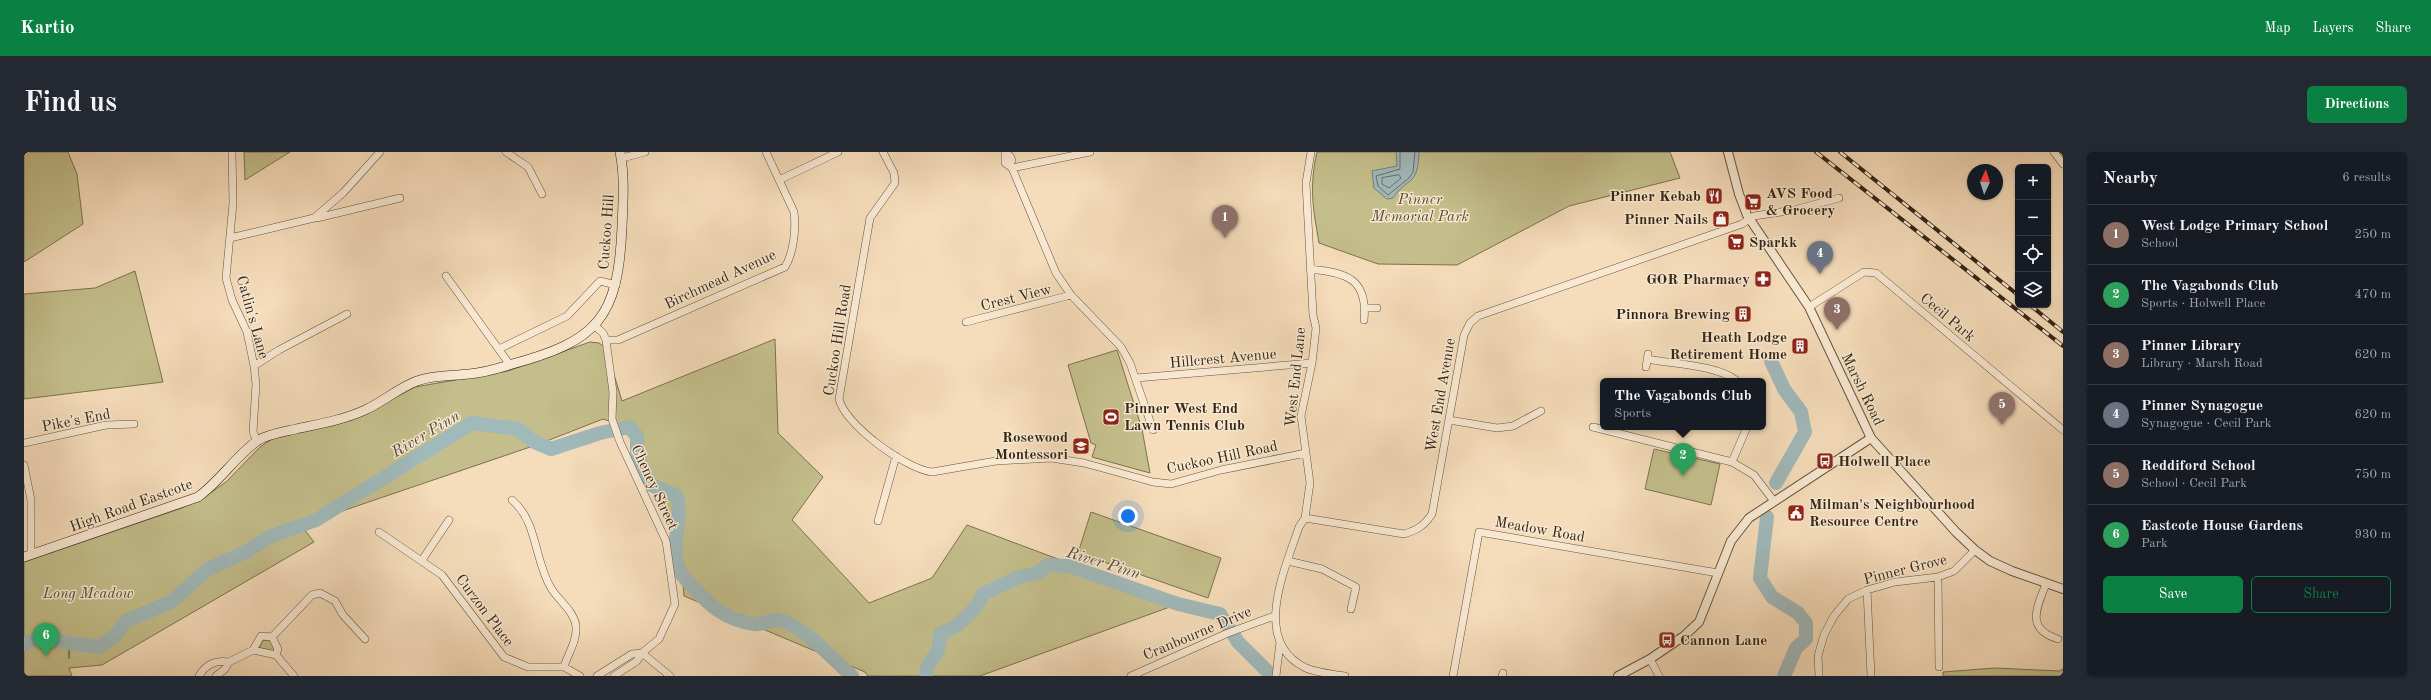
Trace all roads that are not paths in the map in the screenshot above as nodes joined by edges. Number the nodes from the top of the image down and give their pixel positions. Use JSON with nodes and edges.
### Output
{"nodes":[{"id":1,"x":232,"y":152,"type":"edge"},
{"id":2,"x":380,"y":152,"type":"edge"},
{"id":3,"x":506,"y":152,"type":"edge"},
{"id":4,"x":645,"y":152,"type":"edge"},
{"id":5,"x":766,"y":152,"type":"edge"},
{"id":6,"x":838,"y":152,"type":"edge"},
{"id":7,"x":883,"y":152,"type":"edge"},
{"id":8,"x":1005,"y":152,"type":"edge"},
{"id":9,"x":1090,"y":152,"type":"edge"},
{"id":10,"x":1312,"y":152,"type":"edge"},
{"id":11,"x":1728,"y":152,"type":"edge"},
{"id":12,"x":2054,"y":152,"type":"edge"},
{"id":13,"x":621,"y":155,"type":"edge"},
{"id":14,"x":2063,"y":164,"type":"edge"},
{"id":15,"x":1011,"y":166,"type":"junction"},
{"id":16,"x":779,"y":180,"type":"junction"},
{"id":17,"x":542,"y":194,"type":"dead end"},
{"id":18,"x":400,"y":198,"type":"dead end"},
{"id":19,"x":1839,"y":198,"type":"dead end"},
{"id":20,"x":314,"y":218,"type":"junction"},
{"id":21,"x":1749,"y":218,"type":"junction"},
{"id":22,"x":230,"y":238,"type":"junction"},
{"id":23,"x":1310,"y":269,"type":"junction"},
{"id":24,"x":446,"y":276,"type":"dead end"},
{"id":25,"x":616,"y":285,"type":"junction"},
{"id":26,"x":1071,"y":295,"type":"junction"},
{"id":27,"x":1810,"y":307,"type":"junction"},
{"id":28,"x":1365,"y":308,"type":"junction"},
{"id":29,"x":1377,"y":308,"type":"dead end"},
{"id":30,"x":606,"y":312,"type":"joint"},
{"id":31,"x":347,"y":314,"type":"dead end"},
{"id":32,"x":1364,"y":320,"type":"dead end"},
{"id":33,"x":966,"y":322,"type":"dead end"},
{"id":34,"x":595,"y":326,"type":"junction"},
{"id":35,"x":606,"y":340,"type":"junction"},
{"id":36,"x":499,"y":349,"type":"junction"},
{"id":37,"x":1647,"y":360,"type":"dead end"},
{"id":38,"x":1312,"y":363,"type":"junction"},
{"id":39,"x":510,"y":365,"type":"junction"},
{"id":40,"x":254,"y":366,"type":"junction"},
{"id":41,"x":1136,"y":378,"type":"junction"},
{"id":42,"x":1731,"y":378,"type":"edge"},
{"id":43,"x":1541,"y":411,"type":"dead end"},
{"id":44,"x":1449,"y":420,"type":"junction"},
{"id":45,"x":134,"y":424,"type":"dead end"},
{"id":46,"x":1594,"y":427,"type":"dead end"},
{"id":47,"x":1600,"y":429,"type":"edge"},
{"id":48,"x":1153,"y":430,"type":"dead end"},
{"id":49,"x":1606,"y":430,"type":"edge"},
{"id":50,"x":1746,"y":430,"type":"edge"},
{"id":51,"x":2063,"y":430,"type":"edge"},
{"id":52,"x":1871,"y":438,"type":"junction"},
{"id":53,"x":257,"y":441,"type":"junction"},
{"id":54,"x":24,"y":443,"type":"edge"},
{"id":55,"x":1306,"y":453,"type":"junction"},
{"id":56,"x":896,"y":456,"type":"junction"},
{"id":57,"x":1732,"y":462,"type":"junction"},
{"id":58,"x":24,"y":465,"type":"edge"},
{"id":59,"x":512,"y":500,"type":"dead end"},
{"id":60,"x":1773,"y":500,"type":"junction"},
{"id":61,"x":1305,"y":518,"type":"junction"},
{"id":62,"x":449,"y":520,"type":"dead end"},
{"id":63,"x":878,"y":520,"type":"dead end"},
{"id":64,"x":379,"y":532,"type":"dead end"},
{"id":65,"x":1975,"y":550,"type":"junction"},
{"id":66,"x":28,"y":556,"type":"edge"},
{"id":67,"x":422,"y":560,"type":"junction"},
{"id":68,"x":1288,"y":561,"type":"junction"},
{"id":69,"x":1718,"y":573,"type":"junction"},
{"id":70,"x":1938,"y":577,"type":"junction"},
{"id":71,"x":2046,"y":584,"type":"junction"},
{"id":72,"x":2063,"y":589,"type":"edge"},
{"id":73,"x":1867,"y":590,"type":"junction"},
{"id":74,"x":1351,"y":609,"type":"dead end"},
{"id":75,"x":1274,"y":616,"type":"junction"},
{"id":76,"x":272,"y":637,"type":"junction"},
{"id":77,"x":365,"y":639,"type":"dead end"},
{"id":78,"x":2058,"y":639,"type":"dead end"},
{"id":79,"x":1280,"y":642,"type":"junction"},
{"id":80,"x":254,"y":650,"type":"junction"},
{"id":81,"x":642,"y":653,"type":"junction"},
{"id":82,"x":276,"y":655,"type":"junction"},
{"id":83,"x":1650,"y":659,"type":"junction"},
{"id":84,"x":229,"y":662,"type":"junction"},
{"id":85,"x":1939,"y":666,"type":"dead end"},
{"id":86,"x":564,"y":667,"type":"junction"},
{"id":87,"x":1145,"y":673,"type":"edge"},
{"id":88,"x":199,"y":676,"type":"edge"},
{"id":89,"x":216,"y":676,"type":"edge"},
{"id":90,"x":294,"y":676,"type":"edge"},
{"id":91,"x":580,"y":676,"type":"edge"},
{"id":92,"x":597,"y":676,"type":"edge"},
{"id":93,"x":614,"y":676,"type":"edge"},
{"id":94,"x":670,"y":676,"type":"edge"},
{"id":95,"x":1131,"y":676,"type":"edge"},
{"id":96,"x":1276,"y":676,"type":"edge"},
{"id":97,"x":1345,"y":676,"type":"edge"},
{"id":98,"x":1453,"y":676,"type":"edge"},
{"id":99,"x":1618,"y":676,"type":"edge"},
{"id":100,"x":1659,"y":676,"type":"edge"},
{"id":101,"x":1819,"y":676,"type":"edge"},
{"id":102,"x":1871,"y":676,"type":"edge"}],
"edges":[{"from":1,"to":22,"type":"street","name":"Catlin's Lane"},
{"from":2,"to":20,"type":"street"},
{"from":3,"to":17,"type":"street"},
{"from":4,"to":13,"type":"street"},
{"from":5,"to":16,"type":"street","name":"Birchmead Avenue"},
{"from":6,"to":16,"type":"street"},
{"from":7,"to":56,"type":"street","name":"Cuckoo Hill Road"},
{"from":8,"to":15,"type":"street"},
{"from":9,"to":15,"type":"street"},
{"from":10,"to":23,"type":"street","name":"West End Lane"},
{"from":11,"to":21,"type":"street","name":"Marsh Road"},
{"from":12,"to":14,"type":"street"},
{"from":13,"to":25,"type":"main road","name":"Cuckoo Hill"},
{"from":15,"to":26,"type":"street"},
{"from":16,"to":35,"type":"street","name":"Birchmead Avenue"},
{"from":18,"to":20,"type":"street"},
{"from":19,"to":21,"type":"street","name":"West End Avenue"},
{"from":20,"to":22,"type":"street"},
{"from":21,"to":27,"type":"street","name":"Marsh Road"},
{"from":21,"to":44,"type":"street","name":"West End Avenue"},
{"from":22,"to":40,"type":"street","name":"Catlin's Lane"},
{"from":23,"to":28,"type":"street"},
{"from":23,"to":38,"type":"street","name":"West End Lane"},
{"from":24,"to":36,"type":"street"},
{"from":25,"to":30,"type":"main road","name":"Cuckoo Hill"},
{"from":25,"to":36,"type":"street"},
{"from":26,"to":33,"type":"street","name":"Crest View"},
{"from":26,"to":41,"type":"street"},
{"from":27,"to":51,"type":"street","name":"Cecil Park"},
{"from":27,"to":52,"type":"street","name":"Marsh Road"},
{"from":28,"to":29,"type":"street"},
{"from":28,"to":32,"type":"street"},
{"from":30,"to":34,"type":"main road","name":"High Road Eastcote"},
{"from":31,"to":40,"type":"street"},
{"from":34,"to":35,"type":"street"},
{"from":34,"to":39,"type":"main road","name":"High Road Eastcote"},
{"from":35,"to":81,"type":"street","name":"Cheney Street"},
{"from":36,"to":39,"type":"street"},
{"from":37,"to":42,"type":"street"},
{"from":38,"to":41,"type":"street","name":"Hillcrest Avenue"},
{"from":38,"to":55,"type":"street","name":"West End Lane"},
{"from":39,"to":53,"type":"main road","name":"High Road Eastcote"},
{"from":40,"to":53,"type":"street","name":"Catlin's Lane"},
{"from":41,"to":48,"type":"street"},
{"from":43,"to":44,"type":"street"},
{"from":44,"to":61,"type":"street","name":"West End Avenue"},
{"from":45,"to":54,"type":"street","name":"Pike's End"},
{"from":46,"to":47,"type":"street"},
{"from":49,"to":57,"type":"street"},
{"from":50,"to":57,"type":"street"},
{"from":52,"to":60,"type":"street"},
{"from":52,"to":65,"type":"street","name":"Marsh Road"},
{"from":53,"to":66,"type":"main road","name":"High Road Eastcote"},
{"from":55,"to":56,"type":"street","name":"Cuckoo Hill Road"},
{"from":55,"to":61,"type":"street","name":"West End Lane"},
{"from":56,"to":63,"type":"street"},
{"from":57,"to":60,"type":"street"},
{"from":58,"to":66,"type":"street"},
{"from":59,"to":86,"type":"street"},
{"from":60,"to":69,"type":"street"},
{"from":61,"to":68,"type":"street","name":"West End Lane"},
{"from":62,"to":67,"type":"street"},
{"from":64,"to":67,"type":"street","name":"Curzon Place"},
{"from":65,"to":70,"type":"street","name":"Pinner Grove"},
{"from":65,"to":71,"type":"street","name":"Marsh Road"},
{"from":67,"to":86,"type":"street","name":"Curzon Place"},
{"from":68,"to":74,"type":"street"},
{"from":68,"to":75,"type":"street","name":"West End Lane"},
{"from":69,"to":83,"type":"street"},
{"from":69,"to":98,"type":"street","name":"Meadow Road"},
{"from":70,"to":73,"type":"street","name":"Pinner Grove"},
{"from":70,"to":85,"type":"street"},
{"from":71,"to":72,"type":"street","name":"Marsh Road"},
{"from":71,"to":78,"type":"street"},
{"from":73,"to":101,"type":"street","name":"Pinner Grove"},
{"from":73,"to":102,"type":"street"},
{"from":75,"to":79,"type":"street","name":"West End Lane"},
{"from":75,"to":87,"type":"street","name":"Cranbourne Drive"},
{"from":76,"to":77,"type":"street"},
{"from":76,"to":80,"type":"street"},
{"from":76,"to":82,"type":"street"},
{"from":79,"to":96,"type":"street"},
{"from":79,"to":97,"type":"street","name":"West End Lane"},
{"from":80,"to":82,"type":"street"},
{"from":80,"to":84,"type":"street"},
{"from":81,"to":92,"type":"street","name":"Cheney Street"},
{"from":81,"to":93,"type":"street","name":"Cheney Street"},
{"from":81,"to":94,"type":"street"},
{"from":82,"to":90,"type":"street"},
{"from":83,"to":99,"type":"street"},
{"from":83,"to":100,"type":"street"},
{"from":84,"to":88,"type":"street"},
{"from":84,"to":89,"type":"street"},
{"from":86,"to":91,"type":"street","name":"Curzon Place"},
{"from":87,"to":95,"type":"street","name":"Cranbourne Drive"}]}
